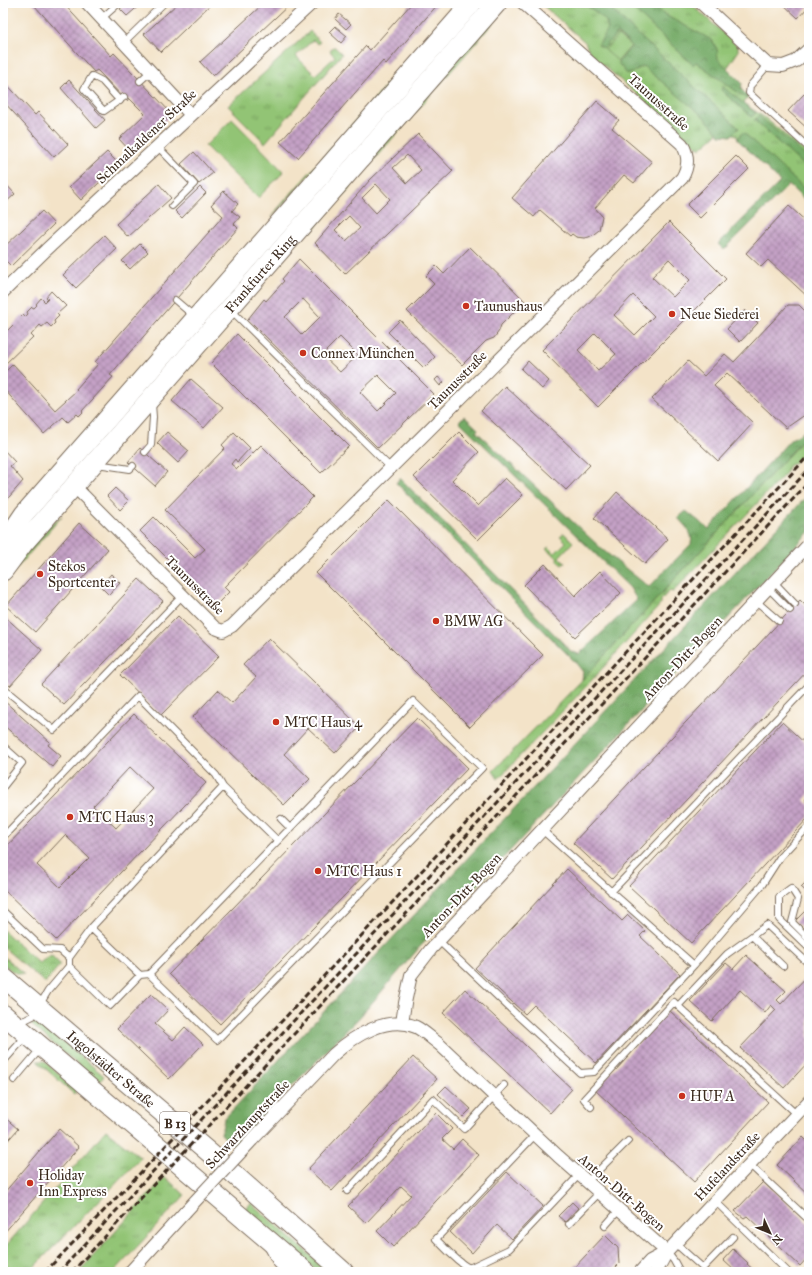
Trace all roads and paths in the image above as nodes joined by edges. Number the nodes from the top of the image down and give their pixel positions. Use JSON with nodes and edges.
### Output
{"nodes":[{"id":1,"x":87,"y":3,"type":"edge"},
{"id":2,"x":119,"y":3,"type":"edge"},
{"id":3,"x":164,"y":3,"type":"edge"},
{"id":4,"x":312,"y":3,"type":"edge"},
{"id":5,"x":472,"y":3,"type":"edge"},
{"id":6,"x":497,"y":3,"type":"edge"},
{"id":7,"x":523,"y":3,"type":"edge"},
{"id":8,"x":701,"y":3,"type":"edge"},
{"id":9,"x":101,"y":19,"type":"junction"},
{"id":10,"x":123,"y":43,"type":"junction"},
{"id":11,"x":809,"y":49,"type":"edge"},
{"id":12,"x":768,"y":65,"type":"junction"},
{"id":13,"x":150,"y":72,"type":"junction"},
{"id":14,"x":140,"y":81,"type":"dead end"},
{"id":15,"x":122,"y":99,"type":"joint"},
{"id":16,"x":191,"y":115,"type":"junction"},
{"id":17,"x":157,"y":146,"type":"junction"},
{"id":18,"x":809,"y":148,"type":"edge"},
{"id":19,"x":172,"y":206,"type":"dead end"},
{"id":20,"x":3,"y":292,"type":"edge"},
{"id":21,"x":175,"y":300,"type":"dead end"},
{"id":22,"x":229,"y":308,"type":"junction"},
{"id":23,"x":196,"y":318,"type":"junction"},
{"id":24,"x":152,"y":396,"type":"junction"},
{"id":25,"x":145,"y":452,"type":"dead end"},
{"id":26,"x":93,"y":464,"type":"junction"},
{"id":27,"x":133,"y":466,"type":"dead end"},
{"id":28,"x":391,"y":468,"type":"junction"},
{"id":29,"x":74,"y":486,"type":"junction"},
{"id":30,"x":24,"y":514,"type":"junction"},
{"id":31,"x":3,"y":532,"type":"edge"},
{"id":32,"x":3,"y":544,"type":"edge"},
{"id":33,"x":23,"y":544,"type":"junction"},
{"id":34,"x":809,"y":544,"type":"edge"},
{"id":35,"x":3,"y":560,"type":"edge"},
{"id":36,"x":3,"y":572,"type":"edge"},
{"id":37,"x":771,"y":585,"type":"junction"},
{"id":38,"x":183,"y":596,"type":"junction"},
{"id":39,"x":756,"y":601,"type":"junction"},
{"id":40,"x":795,"y":604,"type":"dead end"},
{"id":41,"x":790,"y":610,"type":"dead end"},
{"id":42,"x":779,"y":621,"type":"dead end"},
{"id":43,"x":809,"y":685,"type":"edge"},
{"id":44,"x":3,"y":688,"type":"edge"},
{"id":45,"x":3,"y":746,"type":"edge"},
{"id":46,"x":3,"y":787,"type":"edge"},
{"id":47,"x":223,"y":787,"type":"junction"},
{"id":48,"x":281,"y":819,"type":"dead end"},
{"id":49,"x":809,"y":826,"type":"edge"},
{"id":50,"x":290,"y":828,"type":"junction"},
{"id":51,"x":542,"y":830,"type":"junction"},
{"id":52,"x":3,"y":837,"type":"edge"},
{"id":53,"x":278,"y":841,"type":"junction"},
{"id":54,"x":611,"y":892,"type":"junction"},
{"id":55,"x":3,"y":911,"type":"edge"},
{"id":56,"x":91,"y":928,"type":"junction"},
{"id":57,"x":752,"y":936,"type":"junction"},
{"id":58,"x":809,"y":938,"type":"edge"},
{"id":59,"x":439,"y":940,"type":"junction"},
{"id":60,"x":809,"y":948,"type":"edge"},
{"id":61,"x":69,"y":958,"type":"junction"},
{"id":62,"x":809,"y":964,"type":"edge"},
{"id":63,"x":694,"y":965,"type":"junction"},
{"id":64,"x":69,"y":966,"type":"junction"},
{"id":65,"x":783,"y":966,"type":"dead end"},
{"id":66,"x":149,"y":974,"type":"junction"},
{"id":67,"x":140,"y":975,"type":"junction"},
{"id":68,"x":3,"y":978,"type":"edge"},
{"id":69,"x":39,"y":1006,"type":"junction"},
{"id":70,"x":678,"y":1006,"type":"junction"},
{"id":71,"x":8,"y":1018,"type":"edge"},
{"id":72,"x":402,"y":1023,"type":"junction"},
{"id":73,"x":27,"y":1034,"type":"junction"},
{"id":74,"x":42,"y":1047,"type":"junction"},
{"id":75,"x":3,"y":1062,"type":"edge"},
{"id":76,"x":14,"y":1080,"type":"dead end"},
{"id":77,"x":504,"y":1085,"type":"dead end"},
{"id":78,"x":495,"y":1096,"type":"junction"},
{"id":79,"x":809,"y":1100,"type":"edge"},
{"id":80,"x":591,"y":1107,"type":"dead end"},
{"id":81,"x":796,"y":1114,"type":"junction"},
{"id":82,"x":536,"y":1134,"type":"junction"},
{"id":83,"x":628,"y":1141,"type":"dead end"},
{"id":84,"x":749,"y":1164,"type":"junction"},
{"id":85,"x":583,"y":1178,"type":"junction"},
{"id":86,"x":347,"y":1191,"type":"dead end"},
{"id":87,"x":600,"y":1192,"type":"junction"},
{"id":88,"x":714,"y":1201,"type":"junction"},
{"id":89,"x":619,"y":1210,"type":"junction"},
{"id":90,"x":809,"y":1220,"type":"edge"},
{"id":91,"x":569,"y":1224,"type":"dead end"},
{"id":92,"x":605,"y":1226,"type":"dead end"},
{"id":93,"x":732,"y":1237,"type":"dead end"},
{"id":94,"x":267,"y":1239,"type":"junction"},
{"id":95,"x":671,"y":1248,"type":"junction"},
{"id":96,"x":130,"y":1272,"type":"edge"},
{"id":97,"x":289,"y":1272,"type":"edge"},
{"id":98,"x":306,"y":1272,"type":"edge"},
{"id":99,"x":344,"y":1272,"type":"edge"},
{"id":100,"x":640,"y":1272,"type":"edge"},
{"id":101,"x":656,"y":1272,"type":"edge"},
{"id":102,"x":680,"y":1272,"type":"edge"},
{"id":103,"x":788,"y":1272,"type":"edge"}],
"edges":[{"from":1,"to":9,"type":"street"},
{"from":2,"to":9,"type":"lane"},
{"from":3,"to":10,"type":"lane"},
{"from":4,"to":16,"type":"street","name":"Schmalkaldener Straße"},
{"from":5,"to":23,"type":"main road","name":"Frankfurter Ring"},
{"from":6,"to":22,"type":"main road","name":"Frankfurter Ring"},
{"from":7,"to":28,"type":"street","name":"Taunusstraße"},
{"from":8,"to":12,"type":"street"},
{"from":9,"to":10,"type":"street"},
{"from":10,"to":13,"type":"street"},
{"from":11,"to":12,"type":"street"},
{"from":12,"to":18,"type":"lane"},
{"from":13,"to":14,"type":"lane"},
{"from":13,"to":16,"type":"street"},
{"from":15,"to":15,"type":"lane"},
{"from":16,"to":17,"type":"street","name":"Schmalkaldener Straße"},
{"from":17,"to":19,"type":"lane"},
{"from":17,"to":20,"type":"street","name":"Schmalkaldener Straße"},
{"from":21,"to":23,"type":"lane"},
{"from":22,"to":24,"type":"main road","name":"Frankfurter Ring"},
{"from":22,"to":28,"type":"lane"},
{"from":23,"to":30,"type":"main road","name":"Frankfurter Ring"},
{"from":24,"to":25,"type":"lane"},
{"from":24,"to":26,"type":"main road","name":"Frankfurter Ring"},
{"from":26,"to":27,"type":"lane"},
{"from":26,"to":29,"type":"main road","name":"Frankfurter Ring"},
{"from":28,"to":38,"type":"street","name":"Taunusstraße"},
{"from":29,"to":33,"type":"main road","name":"Frankfurter Ring"},
{"from":29,"to":38,"type":"street","name":"Taunusstraße"},
{"from":30,"to":31,"type":"main road","name":"Frankfurter Ring"},
{"from":30,"to":32,"type":"main road","name":"Frankfurter Ring"},
{"from":33,"to":35,"type":"main road","name":"Frankfurter Ring"},
{"from":33,"to":36,"type":"main road","name":"Frankfurter Ring"},
{"from":34,"to":37,"type":"street","name":"Anton-Ditt-Bogen"},
{"from":37,"to":39,"type":"street","name":"Anton-Ditt-Bogen"},
{"from":37,"to":40,"type":"lane"},
{"from":37,"to":41,"type":"lane"},
{"from":38,"to":44,"type":"lane"},
{"from":39,"to":42,"type":"lane"},
{"from":39,"to":51,"type":"street","name":"Anton-Ditt-Bogen"},
{"from":43,"to":54,"type":"lane"},
{"from":45,"to":46,"type":"lane"},
{"from":47,"to":52,"type":"lane"},
{"from":47,"to":53,"type":"lane"},
{"from":47,"to":56,"type":"lane"},
{"from":48,"to":50,"type":"lane"},
{"from":49,"to":63,"type":"lane"},
{"from":50,"to":53,"type":"lane"},
{"from":50,"to":66,"type":"lane"},
{"from":51,"to":54,"type":"lane"},
{"from":51,"to":59,"type":"street","name":"Anton-Ditt-Bogen"},
{"from":53,"to":66,"type":"lane"},
{"from":54,"to":63,"type":"lane"},
{"from":55,"to":61,"type":"lane"},
{"from":56,"to":61,"type":"lane"},
{"from":56,"to":67,"type":"lane"},
{"from":57,"to":62,"type":"lane"},
{"from":57,"to":65,"type":"lane"},
{"from":57,"to":70,"type":"lane"},
{"from":58,"to":60,"type":"lane"},
{"from":59,"to":63,"type":"lane"},
{"from":59,"to":72,"type":"street","name":"Anton-Ditt-Bogen"},
{"from":61,"to":64,"type":"lane"},
{"from":64,"to":67,"type":"lane"},
{"from":64,"to":69,"type":"lane"},
{"from":66,"to":67,"type":"lane"},
{"from":68,"to":69,"type":"main road","name":"Ingolstädter Straße","number":"B 13"},
{"from":69,"to":71,"type":"lane"},
{"from":69,"to":99,"type":"main road","name":"Ingolstädter Straße","number":"B 13"},
{"from":70,"to":80,"type":"lane"},
{"from":70,"to":81,"type":"lane"},
{"from":71,"to":73,"type":"main road","name":"Ingolstädter Straße","number":"B 13"},
{"from":72,"to":78,"type":"street","name":"Anton-Ditt-Bogen"},
{"from":72,"to":96,"type":"street","name":"Schwarzhauptstraße","bridge":true},
{"from":73,"to":74,"type":"main road","name":"Ingolstädter Straße","number":"B 13"},
{"from":73,"to":75,"type":"lane"},
{"from":74,"to":76,"type":"lane"},
{"from":74,"to":94,"type":"main road","name":"Ingolstädter Straße","number":"B 13"},
{"from":77,"to":78,"type":"lane"},
{"from":78,"to":82,"type":"street","name":"Anton-Ditt-Bogen"},
{"from":78,"to":86,"type":"lane"},
{"from":79,"to":81,"type":"street","name":"Hufelandstraße"},
{"from":81,"to":84,"type":"street","name":"Hufelandstraße"},
{"from":82,"to":85,"type":"street","name":"Anton-Ditt-Bogen"},
{"from":82,"to":85,"type":"lane"},
{"from":83,"to":85,"type":"lane"},
{"from":84,"to":88,"type":"street","name":"Hufelandstraße"},
{"from":84,"to":90,"type":"lane"},
{"from":85,"to":87,"type":"street","name":"Anton-Ditt-Bogen"},
{"from":87,"to":89,"type":"street","name":"Anton-Ditt-Bogen"},
{"from":87,"to":91,"type":"lane"},
{"from":88,"to":95,"type":"street","name":"Hufelandstraße"},
{"from":88,"to":103,"type":"lane"},
{"from":89,"to":92,"type":"lane"},
{"from":89,"to":95,"type":"street","name":"Anton-Ditt-Bogen"},
{"from":93,"to":95,"type":"lane"},
{"from":94,"to":97,"type":"street"},
{"from":94,"to":98,"type":"main road","name":"Ingolstädter Straße","number":"B 13"},
{"from":95,"to":100,"type":"street","name":"Hufelandstraße"},
{"from":95,"to":101,"type":"street","name":"Hufelandstraße"},
{"from":95,"to":102,"type":"lane"}]}
